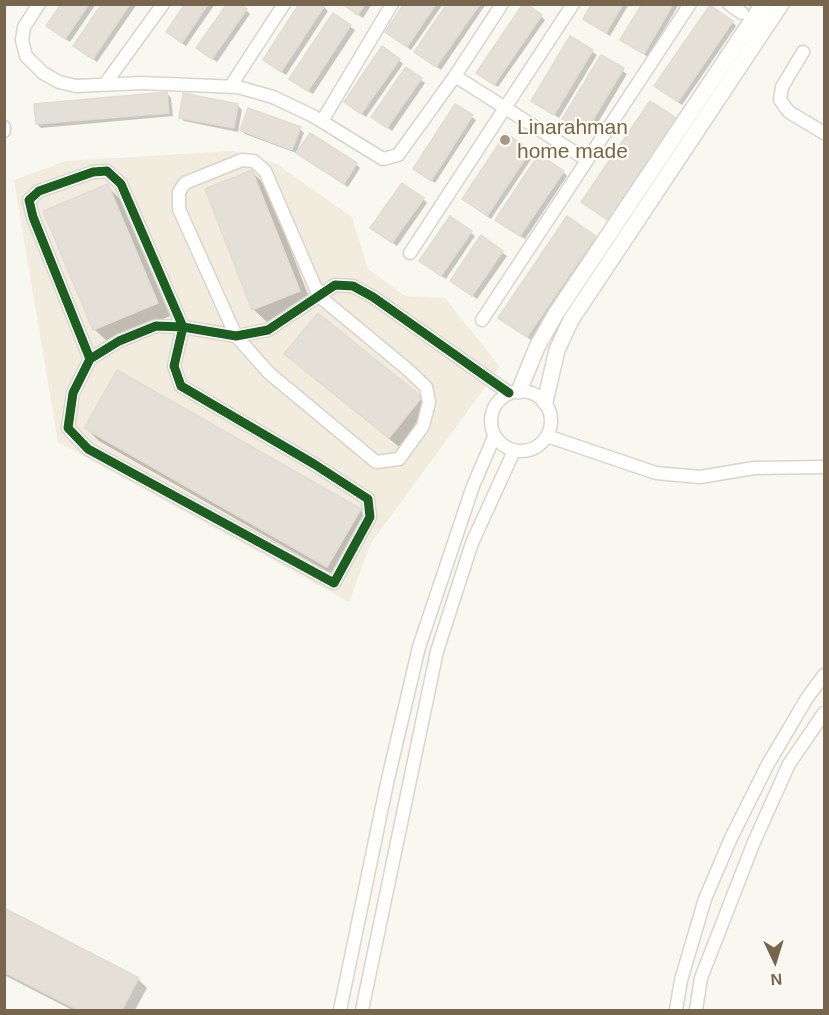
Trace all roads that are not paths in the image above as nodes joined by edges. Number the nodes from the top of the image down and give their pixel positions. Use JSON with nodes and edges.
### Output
{"nodes":[{"id":1,"x":39,"y":4,"type":"edge"},
{"id":2,"x":163,"y":4,"type":"edge"},
{"id":3,"x":284,"y":4,"type":"edge"},
{"id":4,"x":392,"y":4,"type":"edge"},
{"id":5,"x":502,"y":4,"type":"edge"},
{"id":6,"x":573,"y":4,"type":"edge"},
{"id":7,"x":690,"y":4,"type":"edge"},
{"id":8,"x":729,"y":4,"type":"edge"},
{"id":9,"x":763,"y":4,"type":"edge"},
{"id":10,"x":780,"y":4,"type":"edge"},
{"id":11,"x":742,"y":13,"type":"dead end"},
{"id":12,"x":803,"y":52,"type":"dead end"},
{"id":13,"x":455,"y":75,"type":"junction"},
{"id":14,"x":105,"y":84,"type":"junction"},
{"id":15,"x":230,"y":87,"type":"junction"},
{"id":16,"x":505,"y":108,"type":"junction"},
{"id":17,"x":322,"y":121,"type":"junction"},
{"id":18,"x":825,"y":134,"type":"edge"},
{"id":19,"x":587,"y":160,"type":"junction"},
{"id":20,"x":410,"y":253,"type":"dead end"},
{"id":21,"x":320,"y":296,"type":"junction"},
{"id":22,"x":482,"y":320,"type":"dead end"},
{"id":23,"x":183,"y":327,"type":"junction"},
{"id":24,"x":236,"y":336,"type":"junction"},
{"id":25,"x":90,"y":359,"type":"junction"},
{"id":26,"x":514,"y":392,"type":"junction"},
{"id":27,"x":545,"y":402,"type":"junction"},
{"id":28,"x":548,"y":436,"type":"junction"},
{"id":29,"x":494,"y":437,"type":"junction"},
{"id":30,"x":514,"y":451,"type":"junction"},
{"id":31,"x":825,"y":467,"type":"edge"},
{"id":32,"x":825,"y":675,"type":"edge"},
{"id":33,"x":825,"y":713,"type":"edge"},
{"id":34,"x":340,"y":1011,"type":"edge"},
{"id":35,"x":362,"y":1011,"type":"edge"},
{"id":36,"x":676,"y":1011,"type":"edge"},
{"id":37,"x":696,"y":1011,"type":"edge"}],
"edges":[{"from":1,"to":14,"type":"street"},
{"from":2,"to":14,"type":"street"},
{"from":3,"to":15,"type":"street"},
{"from":4,"to":17,"type":"street"},
{"from":5,"to":13,"type":"street"},
{"from":6,"to":16,"type":"street"},
{"from":7,"to":19,"type":"street"},
{"from":8,"to":11,"type":"street"},
{"from":9,"to":26,"type":"street"},
{"from":10,"to":27,"type":"street"},
{"from":12,"to":18,"type":"street"},
{"from":13,"to":16,"type":"street"},
{"from":13,"to":17,"type":"street"},
{"from":14,"to":15,"type":"street"},
{"from":15,"to":17,"type":"street"},
{"from":16,"to":19,"type":"street"},
{"from":16,"to":20,"type":"street"},
{"from":19,"to":22,"type":"street"},
{"from":21,"to":24,"type":"street"},
{"from":21,"to":24,"type":"street"},
{"from":21,"to":24,"type":"street"},
{"from":21,"to":26,"type":"street"},
{"from":23,"to":24,"type":"street"},
{"from":23,"to":25,"type":"street"},
{"from":23,"to":25,"type":"street"},
{"from":23,"to":25,"type":"street"},
{"from":26,"to":27,"type":"street"},
{"from":26,"to":29,"type":"street"},
{"from":27,"to":28,"type":"street"},
{"from":28,"to":30,"type":"street"},
{"from":28,"to":31,"type":"street"},
{"from":29,"to":30,"type":"street"},
{"from":29,"to":34,"type":"street"},
{"from":30,"to":35,"type":"street"},
{"from":32,"to":36,"type":"street"},
{"from":33,"to":37,"type":"street"}]}
